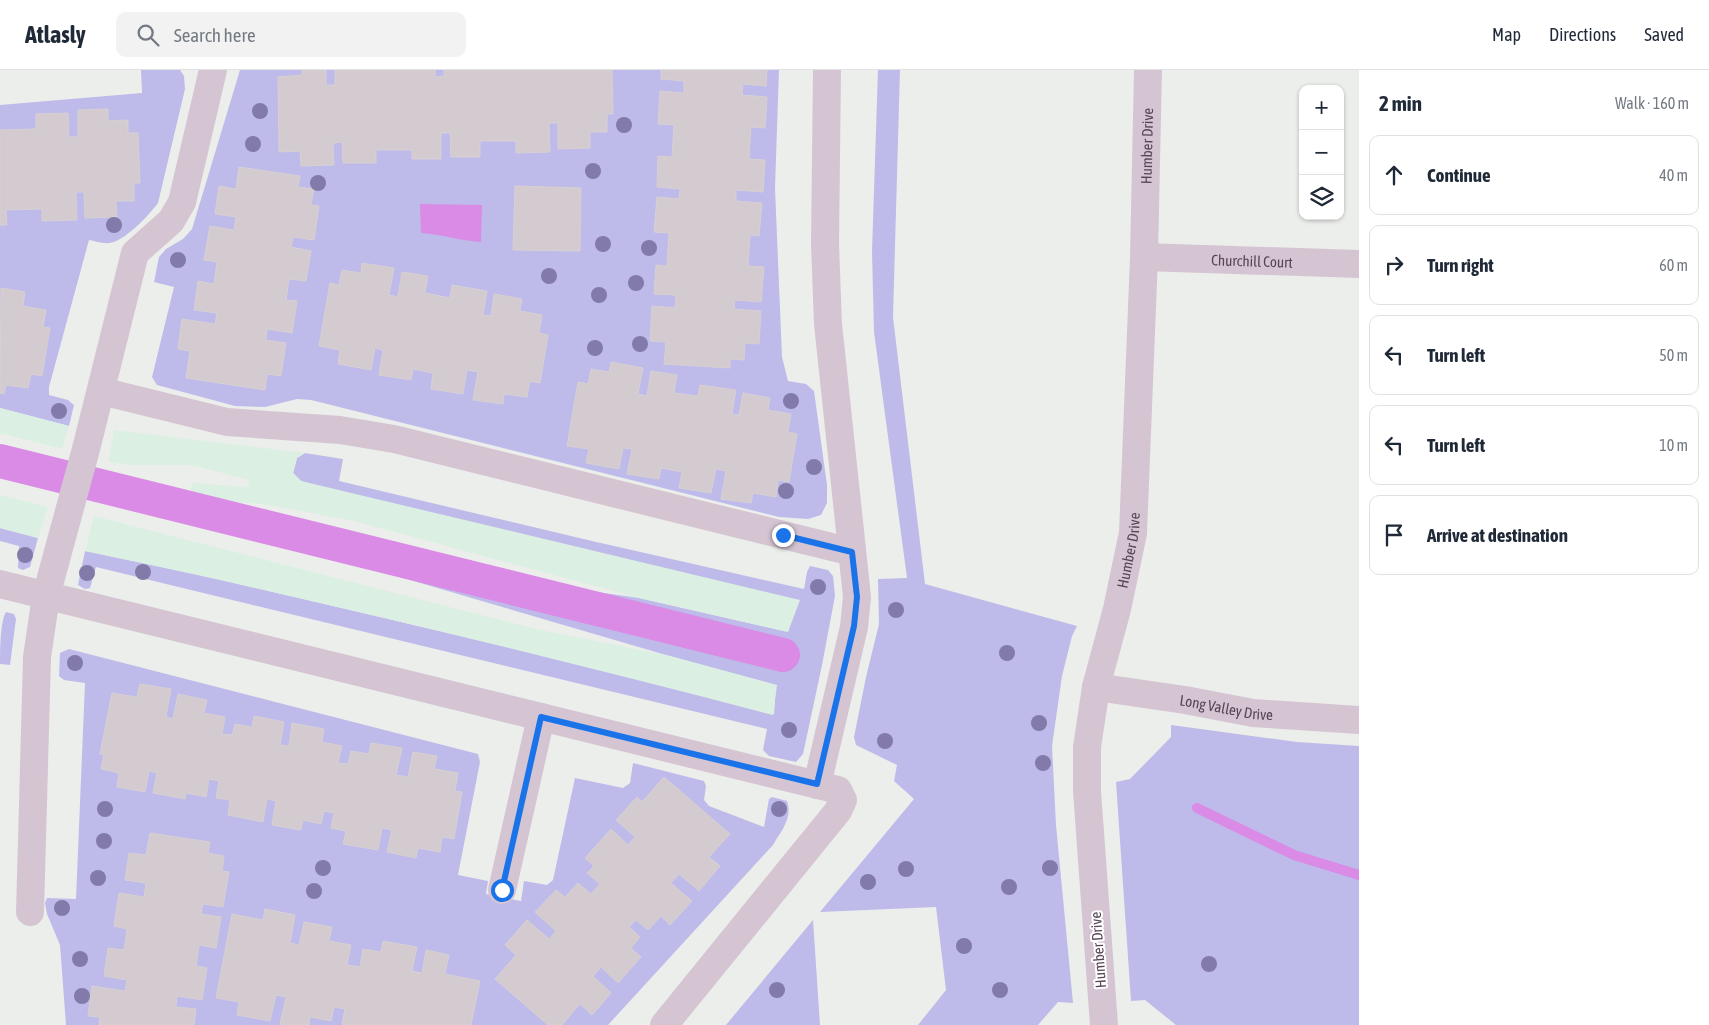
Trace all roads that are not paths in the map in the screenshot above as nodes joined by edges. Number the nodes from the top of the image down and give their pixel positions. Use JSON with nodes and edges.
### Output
{"nodes":[{"id":1,"x":213,"y":70,"type":"edge"},
{"id":2,"x":827,"y":70,"type":"edge"},
{"id":3,"x":1148,"y":70,"type":"edge"},
{"id":4,"x":1144,"y":257,"type":"junction"},
{"id":5,"x":1359,"y":264,"type":"edge"},
{"id":6,"x":101,"y":391,"type":"junction"},
{"id":7,"x":852,"y":552,"type":"junction"},
{"id":8,"x":0,"y":584,"type":"edge"},
{"id":9,"x":46,"y":596,"type":"junction"},
{"id":10,"x":1096,"y":687,"type":"junction"},
{"id":11,"x":541,"y":717,"type":"junction"},
{"id":12,"x":1359,"y":720,"type":"edge"},
{"id":13,"x":817,"y":784,"type":"junction"},
{"id":14,"x":502,"y":890,"type":"dead end"},
{"id":15,"x":30,"y":912,"type":"dead end"},
{"id":16,"x":664,"y":1025,"type":"edge"},
{"id":17,"x":1104,"y":1025,"type":"edge"}],
"edges":[{"from":1,"to":6,"type":"street"},
{"from":2,"to":7,"type":"street"},
{"from":3,"to":4,"type":"street","name":"Humber Drive"},
{"from":4,"to":5,"type":"street","name":"Churchill Court"},
{"from":4,"to":10,"type":"street","name":"Humber Drive"},
{"from":6,"to":7,"type":"street"},
{"from":6,"to":9,"type":"street"},
{"from":7,"to":13,"type":"street"},
{"from":8,"to":9,"type":"street"},
{"from":9,"to":11,"type":"street"},
{"from":9,"to":15,"type":"street"},
{"from":10,"to":12,"type":"street","name":"Long Valley Drive"},
{"from":10,"to":17,"type":"street","name":"Humber Drive"},
{"from":11,"to":13,"type":"street"},
{"from":11,"to":14,"type":"street"},
{"from":13,"to":16,"type":"street"}]}
